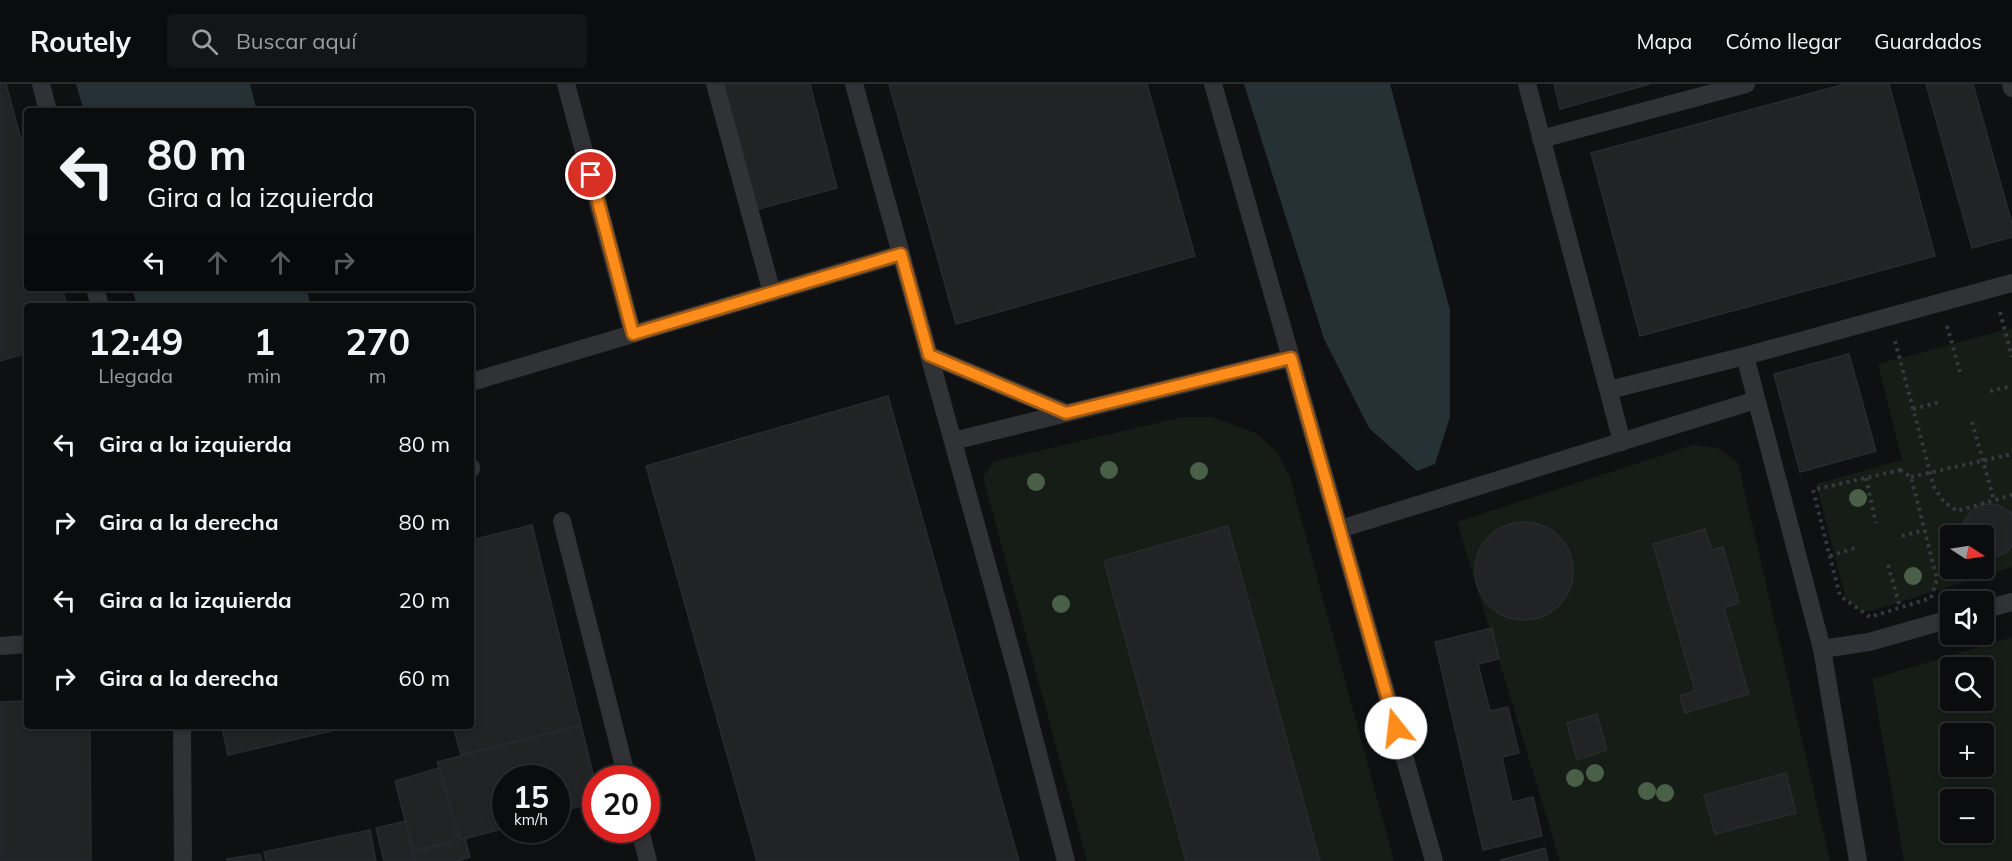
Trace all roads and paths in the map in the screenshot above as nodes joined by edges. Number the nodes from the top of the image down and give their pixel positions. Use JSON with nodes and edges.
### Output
{"nodes":[{"id":1,"x":41,"y":84,"type":"edge"},
{"id":2,"x":566,"y":84,"type":"edge"},
{"id":3,"x":715,"y":84,"type":"edge"},
{"id":4,"x":854,"y":84,"type":"edge"},
{"id":5,"x":1213,"y":84,"type":"edge"},
{"id":6,"x":1527,"y":84,"type":"edge"},
{"id":7,"x":1746,"y":84,"type":"edge"},
{"id":8,"x":47,"y":108,"type":"edge"},
{"id":9,"x":1541,"y":139,"type":"junction"},
{"id":10,"x":901,"y":254,"type":"junction"},
{"id":11,"x":2012,"y":283,"type":"edge"},
{"id":12,"x":1993,"y":288,"type":"junction"},
{"id":13,"x":772,"y":293,"type":"junction"},
{"id":14,"x":1940,"y":302,"type":"junction"},
{"id":15,"x":1889,"y":317,"type":"junction"},
{"id":16,"x":633,"y":334,"type":"junction"},
{"id":17,"x":929,"y":355,"type":"junction"},
{"id":18,"x":1745,"y":356,"type":"junction"},
{"id":19,"x":2012,"y":357,"type":"edge"},
{"id":20,"x":1291,"y":358,"type":"junction"},
{"id":21,"x":1960,"y":372,"type":"dead end"},
{"id":22,"x":474,"y":381,"type":"edge"},
{"id":23,"x":2012,"y":386,"type":"edge"},
{"id":24,"x":1609,"y":390,"type":"junction"},
{"id":25,"x":1990,"y":391,"type":"dead end"},
{"id":26,"x":1756,"y":400,"type":"junction"},
{"id":27,"x":1940,"y":402,"type":"dead end"},
{"id":28,"x":1913,"y":409,"type":"junction"},
{"id":29,"x":1066,"y":413,"type":"junction"},
{"id":30,"x":1972,"y":422,"type":"dead end"},
{"id":31,"x":953,"y":441,"type":"junction"},
{"id":32,"x":1622,"y":442,"type":"junction"},
{"id":33,"x":2012,"y":454,"type":"edge"},
{"id":34,"x":1983,"y":461,"type":"junction"},
{"id":35,"x":1931,"y":473,"type":"junction"},
{"id":36,"x":1911,"y":477,"type":"junction"},
{"id":37,"x":1866,"y":478,"type":"junction"},
{"id":38,"x":2012,"y":495,"type":"edge"},
{"id":39,"x":1994,"y":500,"type":"junction"},
{"id":40,"x":562,"y":521,"type":"dead end"},
{"id":41,"x":1875,"y":523,"type":"dead end"},
{"id":42,"x":1340,"y":529,"type":"junction"},
{"id":43,"x":1924,"y":530,"type":"junction"},
{"id":44,"x":1902,"y":536,"type":"dead end"},
{"id":45,"x":1858,"y":547,"type":"dead end"},
{"id":46,"x":1830,"y":556,"type":"junction"},
{"id":47,"x":1888,"y":565,"type":"dead end"},
{"id":48,"x":2012,"y":602,"type":"edge"},
{"id":49,"x":1900,"y":607,"type":"junction"},
{"id":50,"x":1994,"y":607,"type":"edge"},
{"id":51,"x":1940,"y":622,"type":"edge"},
{"id":52,"x":24,"y":644,"type":"edge"},
{"id":53,"x":0,"y":646,"type":"edge"},
{"id":54,"x":1822,"y":649,"type":"junction"},
{"id":55,"x":182,"y":729,"type":"edge"},
{"id":56,"x":624,"y":765,"type":"edge"},
{"id":57,"x":643,"y":843,"type":"edge"},
{"id":58,"x":183,"y":861,"type":"edge"},
{"id":59,"x":648,"y":861,"type":"edge"},
{"id":60,"x":1066,"y":861,"type":"edge"},
{"id":61,"x":1434,"y":861,"type":"edge"},
{"id":62,"x":1858,"y":861,"type":"edge"}],
"edges":[{"from":1,"to":8,"type":"lane"},
{"from":2,"to":16,"type":"lane"},
{"from":3,"to":13,"type":"lane"},
{"from":4,"to":10,"type":"lane"},
{"from":5,"to":20,"type":"lane"},
{"from":6,"to":9,"type":"lane"},
{"from":7,"to":9,"type":"lane"},
{"from":9,"to":24,"type":"lane"},
{"from":10,"to":13,"type":"lane"},
{"from":10,"to":17,"type":"lane"},
{"from":11,"to":12,"type":"lane"},
{"from":12,"to":14,"type":"lane"},
{"from":12,"to":19,"type":"path"},
{"from":13,"to":16,"type":"lane"},
{"from":14,"to":15,"type":"lane"},
{"from":14,"to":21,"type":"path"},
{"from":15,"to":18,"type":"lane"},
{"from":15,"to":28,"type":"path"},
{"from":16,"to":22,"type":"lane"},
{"from":17,"to":29,"type":"lane"},
{"from":17,"to":31,"type":"lane"},
{"from":18,"to":24,"type":"lane"},
{"from":18,"to":26,"type":"lane"},
{"from":20,"to":29,"type":"lane"},
{"from":20,"to":42,"type":"lane"},
{"from":23,"to":25,"type":"path"},
{"from":24,"to":32,"type":"lane"},
{"from":26,"to":32,"type":"lane"},
{"from":26,"to":54,"type":"lane"},
{"from":27,"to":28,"type":"path"},
{"from":28,"to":35,"type":"path"},
{"from":29,"to":31,"type":"lane"},
{"from":30,"to":34,"type":"path"},
{"from":31,"to":60,"type":"lane"},
{"from":32,"to":42,"type":"lane"},
{"from":33,"to":34,"type":"path"},
{"from":34,"to":35,"type":"path"},
{"from":34,"to":39,"type":"path"},
{"from":35,"to":36,"type":"path"},
{"from":35,"to":39,"type":"path"},
{"from":36,"to":37,"type":"path"},
{"from":36,"to":43,"type":"path"},
{"from":37,"to":41,"type":"path"},
{"from":37,"to":46,"type":"path"},
{"from":38,"to":39,"type":"path"},
{"from":40,"to":56,"type":"lane"},
{"from":42,"to":61,"type":"lane"},
{"from":43,"to":44,"type":"path"},
{"from":43,"to":49,"type":"path"},
{"from":45,"to":46,"type":"path"},
{"from":46,"to":49,"type":"path"},
{"from":47,"to":49,"type":"path"},
{"from":48,"to":50,"type":"lane"},
{"from":51,"to":54,"type":"lane"},
{"from":52,"to":53,"type":"lane"},
{"from":54,"to":62,"type":"lane"},
{"from":55,"to":58,"type":"lane"},
{"from":57,"to":59,"type":"lane"}]}
